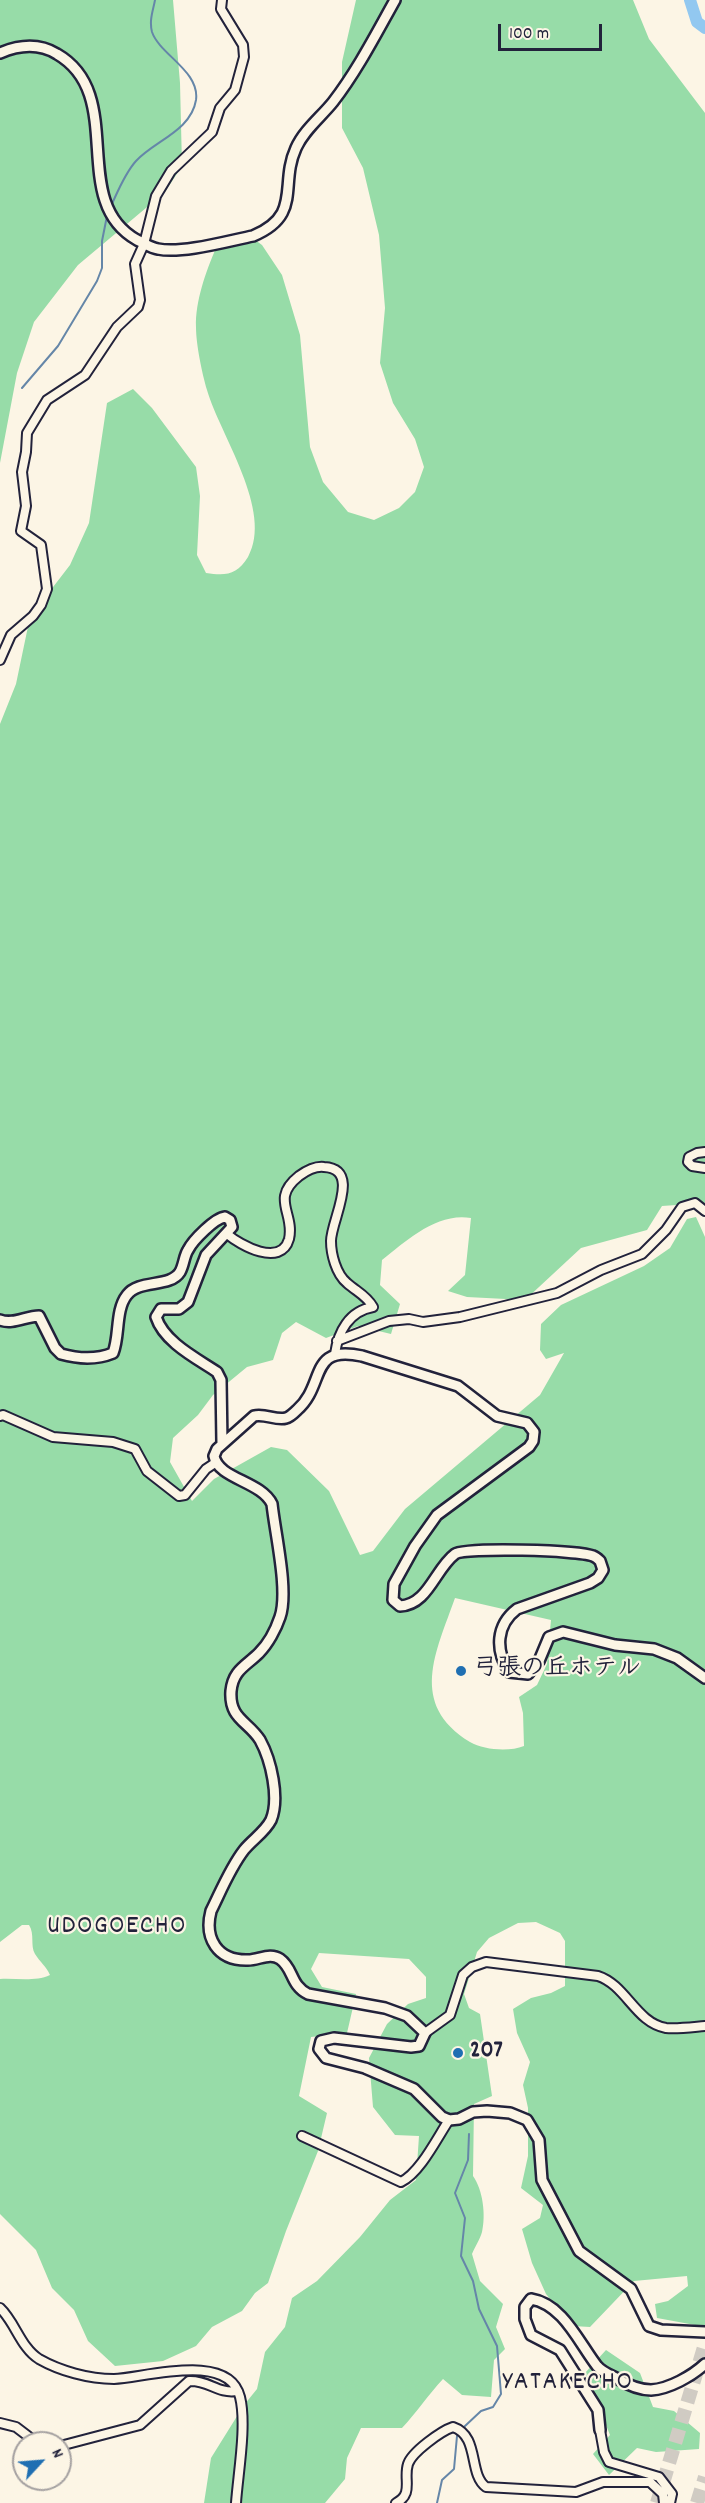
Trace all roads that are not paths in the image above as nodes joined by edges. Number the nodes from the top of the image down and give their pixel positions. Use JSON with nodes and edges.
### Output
{"nodes":[{"id":1,"x":222,"y":0,"type":"edge"},
{"id":2,"x":395,"y":0,"type":"edge"},
{"id":3,"x":0,"y":53,"type":"edge"},
{"id":4,"x":144,"y":244,"type":"junction"},
{"id":5,"x":0,"y":660,"type":"edge"},
{"id":6,"x":705,"y":1152,"type":"edge"},
{"id":7,"x":705,"y":1168,"type":"edge"},
{"id":8,"x":705,"y":1211,"type":"edge"},
{"id":9,"x":227,"y":1234,"type":"junction"},
{"id":10,"x":0,"y":1320,"type":"edge"},
{"id":11,"x":337,"y":1341,"type":"junction"},
{"id":12,"x":335,"y":1354,"type":"junction"},
{"id":13,"x":0,"y":1416,"type":"edge"},
{"id":14,"x":222,"y":1444,"type":"junction"},
{"id":15,"x":215,"y":1463,"type":"junction"},
{"id":16,"x":705,"y":1678,"type":"edge"},
{"id":17,"x":705,"y":2026,"type":"edge"},
{"id":18,"x":425,"y":2033,"type":"junction"},
{"id":19,"x":450,"y":2120,"type":"junction"},
{"id":20,"x":303,"y":2136,"type":"dead end"},
{"id":21,"x":0,"y":2308,"type":"edge"},
{"id":22,"x":705,"y":2332,"type":"edge"},
{"id":23,"x":705,"y":2364,"type":"edge"},
{"id":24,"x":237,"y":2391,"type":"junction"},
{"id":25,"x":0,"y":2423,"type":"edge"},
{"id":26,"x":600,"y":2430,"type":"joint"},
{"id":27,"x":21,"y":2431,"type":"edge"},
{"id":28,"x":72,"y":2443,"type":"edge"},
{"id":29,"x":236,"y":2503,"type":"edge"},
{"id":30,"x":396,"y":2503,"type":"edge"},
{"id":31,"x":664,"y":2503,"type":"edge"},
{"id":32,"x":670,"y":2503,"type":"edge"}],
"edges":[{"from":1,"to":4,"type":"street"},
{"from":2,"to":4,"type":"street"},
{"from":3,"to":4,"type":"street"},
{"from":4,"to":5,"type":"street"},
{"from":6,"to":7,"type":"street"},
{"from":8,"to":11,"type":"street"},
{"from":9,"to":10,"type":"street"},
{"from":9,"to":11,"type":"street"},
{"from":9,"to":14,"type":"street"},
{"from":11,"to":12,"type":"street"},
{"from":12,"to":14,"type":"street"},
{"from":12,"to":16,"type":"street"},
{"from":13,"to":15,"type":"street"},
{"from":14,"to":15,"type":"street"},
{"from":15,"to":18,"type":"street"},
{"from":17,"to":18,"type":"street"},
{"from":18,"to":19,"type":"street"},
{"from":19,"to":20,"type":"street"},
{"from":19,"to":22,"type":"street"},
{"from":21,"to":24,"type":"street"},
{"from":23,"to":26,"type":"street"},
{"from":24,"to":28,"type":"street"},
{"from":24,"to":29,"type":"street"},
{"from":25,"to":27,"type":"street"},
{"from":26,"to":32,"type":"street"},
{"from":30,"to":31,"type":"street"}]}
